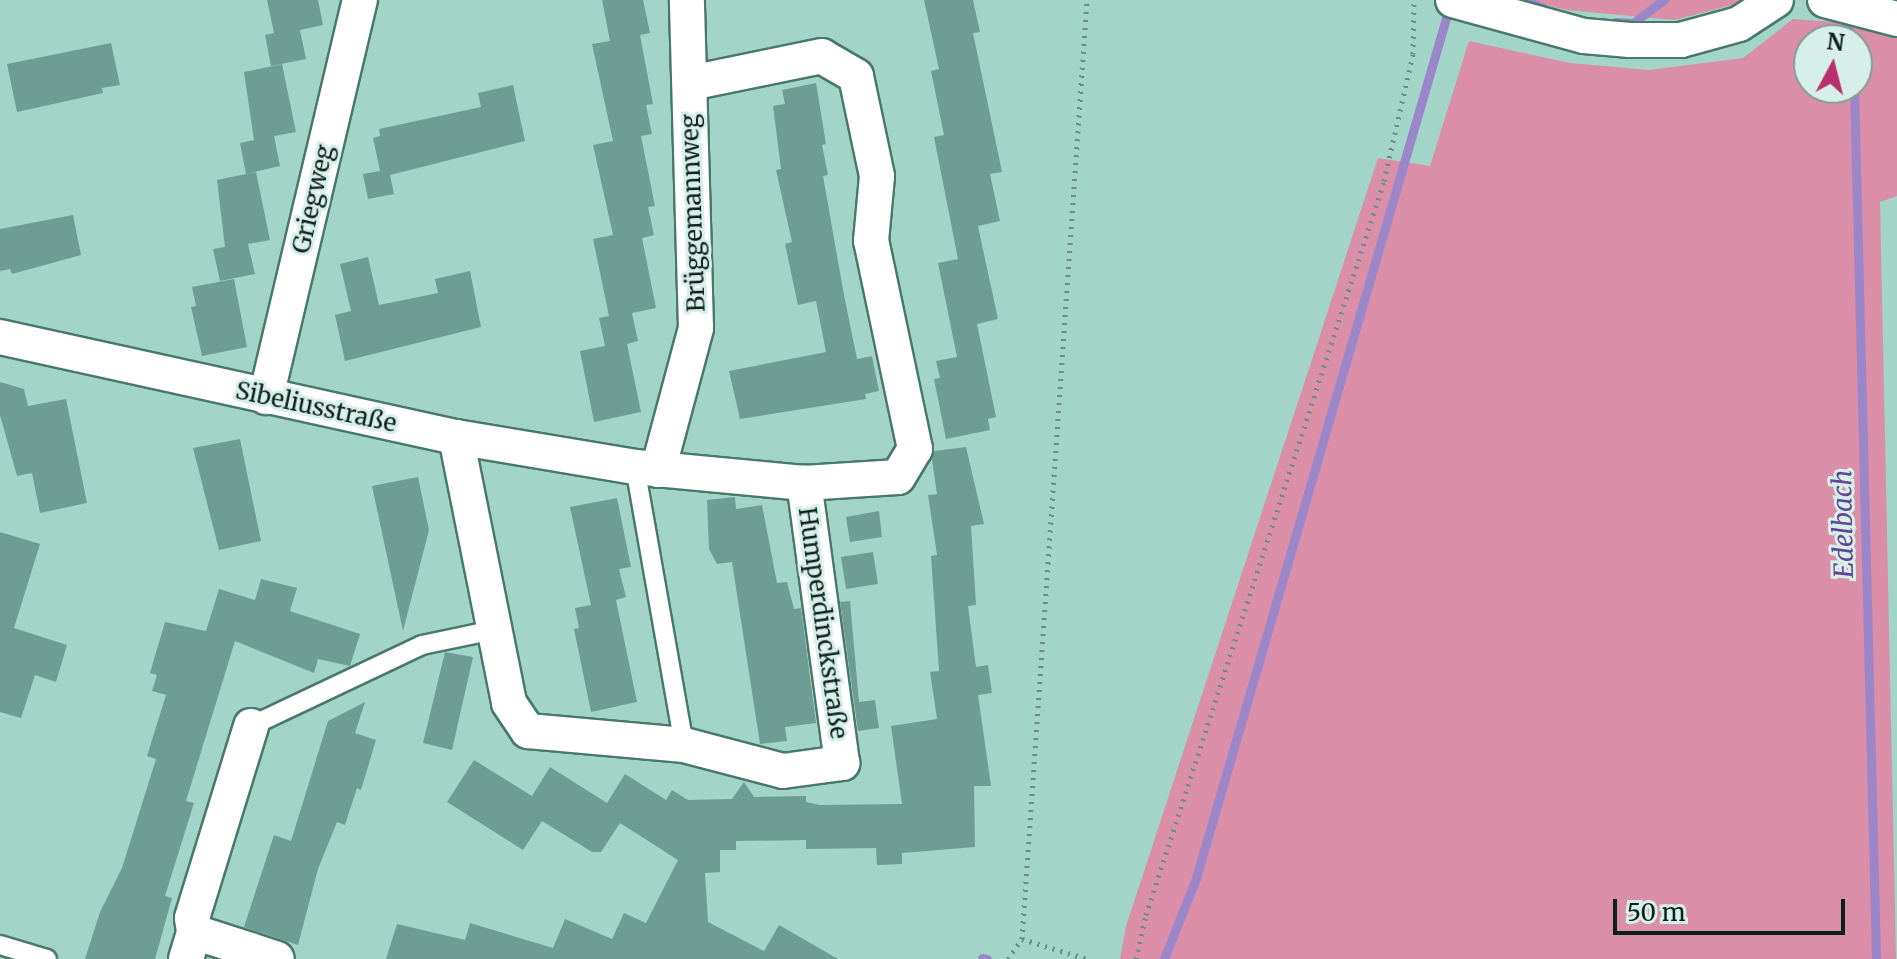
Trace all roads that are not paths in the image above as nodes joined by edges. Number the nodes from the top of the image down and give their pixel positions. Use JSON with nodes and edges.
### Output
{"nodes":[{"id":1,"x":360,"y":0,"type":"edge"},
{"id":2,"x":687,"y":0,"type":"edge"},
{"id":3,"x":1453,"y":0,"type":"edge"},
{"id":4,"x":1776,"y":0,"type":"edge"},
{"id":5,"x":1825,"y":0,"type":"edge"},
{"id":6,"x":1897,"y":19,"type":"edge"},
{"id":7,"x":690,"y":83,"type":"junction"},
{"id":8,"x":0,"y":337,"type":"edge"},
{"id":9,"x":266,"y":397,"type":"junction"},
{"id":10,"x":456,"y":437,"type":"junction"},
{"id":11,"x":646,"y":469,"type":"junction"},
{"id":12,"x":804,"y":483,"type":"junction"},
{"id":13,"x":494,"y":630,"type":"junction"},
{"id":14,"x":251,"y":726,"type":"joint"},
{"id":15,"x":684,"y":745,"type":"junction"},
{"id":16,"x":0,"y":945,"type":"edge"},
{"id":17,"x":190,"y":945,"type":"edge"},
{"id":18,"x":258,"y":956,"type":"edge"},
{"id":19,"x":47,"y":959,"type":"edge"}],
"edges":[{"from":1,"to":9,"type":"street","name":"Griegweg"},
{"from":2,"to":7,"type":"street","name":"Brüggemannweg"},
{"from":3,"to":4,"type":"street"},
{"from":5,"to":6,"type":"street"},
{"from":7,"to":11,"type":"street","name":"Brüggemannweg"},
{"from":7,"to":12,"type":"street","name":"Sibeliusstraße"},
{"from":8,"to":9,"type":"street","name":"Sibeliusstraße"},
{"from":9,"to":10,"type":"street","name":"Sibeliusstraße"},
{"from":10,"to":11,"type":"street","name":"Sibeliusstraße"},
{"from":10,"to":13,"type":"street","name":"Humperdinckstraße"},
{"from":11,"to":12,"type":"street","name":"Sibeliusstraße"},
{"from":11,"to":15,"type":"lane"},
{"from":12,"to":15,"type":"street","name":"Humperdinckstraße"},
{"from":13,"to":14,"type":"lane"},
{"from":13,"to":15,"type":"street","name":"Humperdinckstraße"},
{"from":14,"to":17,"type":"street"},
{"from":16,"to":19,"type":"lane"},
{"from":17,"to":18,"type":"street"}]}
